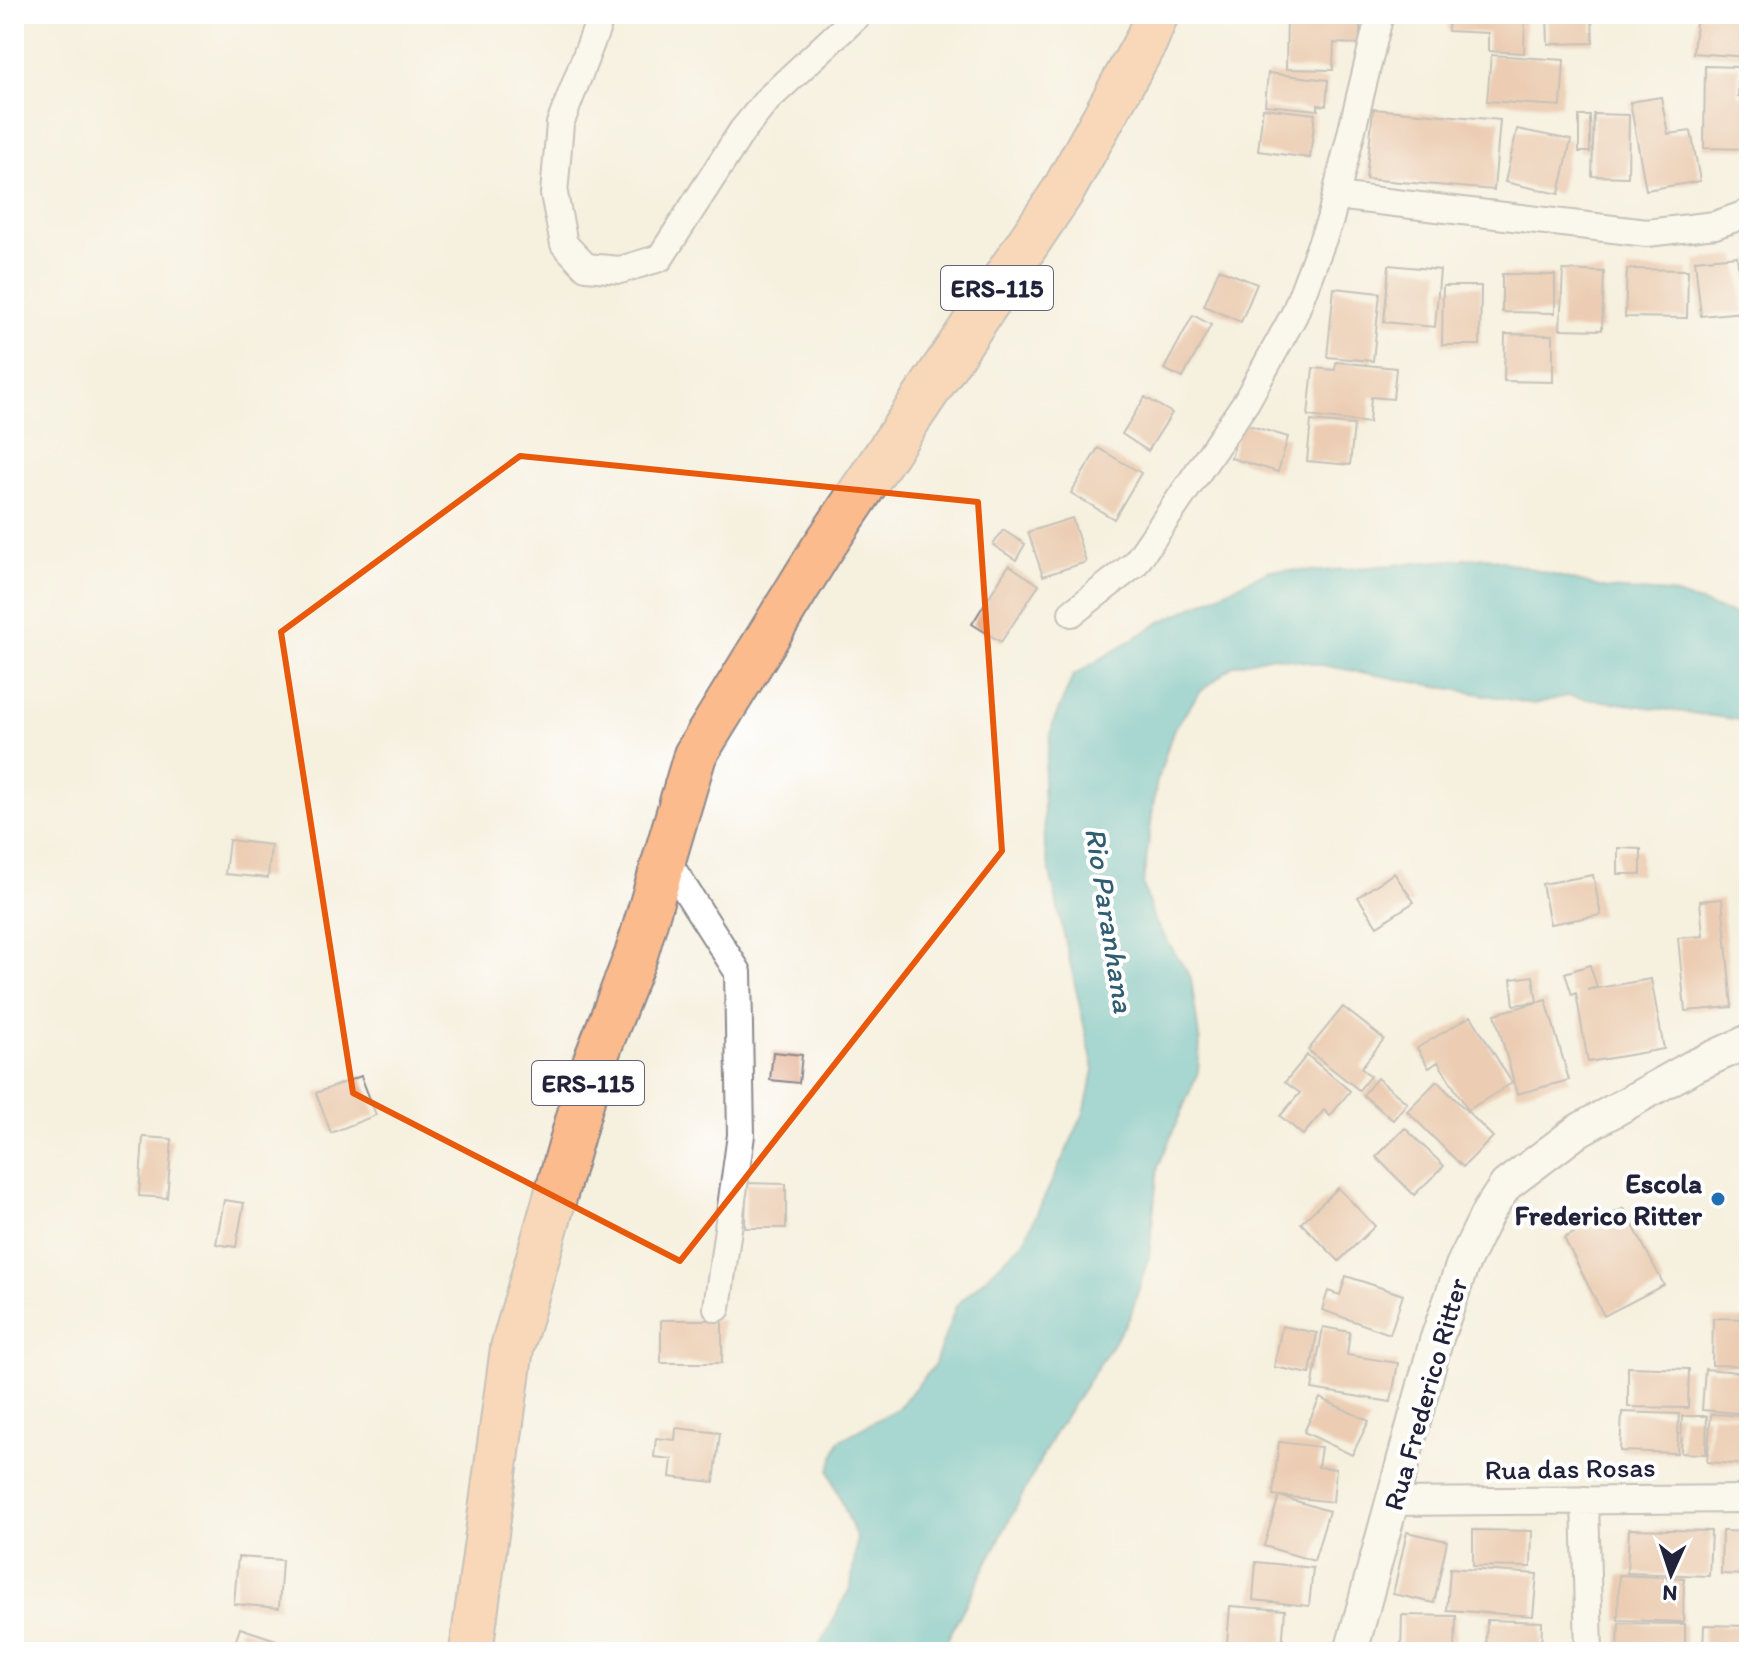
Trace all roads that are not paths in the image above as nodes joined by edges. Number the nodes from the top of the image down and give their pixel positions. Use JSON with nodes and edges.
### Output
{"nodes":[{"id":1,"x":602,"y":14,"type":"edge"},
{"id":2,"x":859,"y":14,"type":"edge"},
{"id":3,"x":1157,"y":14,"type":"edge"},
{"id":4,"x":1380,"y":14,"type":"edge"},
{"id":5,"x":1336,"y":196,"type":"junction"},
{"id":6,"x":1749,"y":213,"type":"edge"},
{"id":7,"x":1072,"y":613,"type":"dead end"},
{"id":8,"x":666,"y":859,"type":"junction"},
{"id":9,"x":1749,"y":1041,"type":"edge"},
{"id":10,"x":717,"y":1308,"type":"dead end"},
{"id":11,"x":1749,"y":1499,"type":"edge"},
{"id":12,"x":1585,"y":1500,"type":"junction"},
{"id":13,"x":1392,"y":1502,"type":"junction"},
{"id":14,"x":471,"y":1652,"type":"edge"},
{"id":15,"x":1351,"y":1652,"type":"edge"},
{"id":16,"x":1589,"y":1652,"type":"edge"}],
"edges":[{"from":1,"to":2,"type":"street"},
{"from":3,"to":8,"type":"main road","number":"ERS-115"},
{"from":4,"to":5,"type":"street"},
{"from":5,"to":6,"type":"street"},
{"from":5,"to":7,"type":"street"},
{"from":8,"to":10,"type":"street"},
{"from":8,"to":14,"type":"main road","number":"ERS-115"},
{"from":9,"to":13,"type":"street","name":"Rua Frederico Ritter"},
{"from":11,"to":12,"type":"street","name":"Rua das Rosas"},
{"from":12,"to":13,"type":"street","name":"Rua das Rosas"},
{"from":12,"to":16,"type":"street"},
{"from":13,"to":15,"type":"street","name":"Rua Frederico Ritter"}]}
